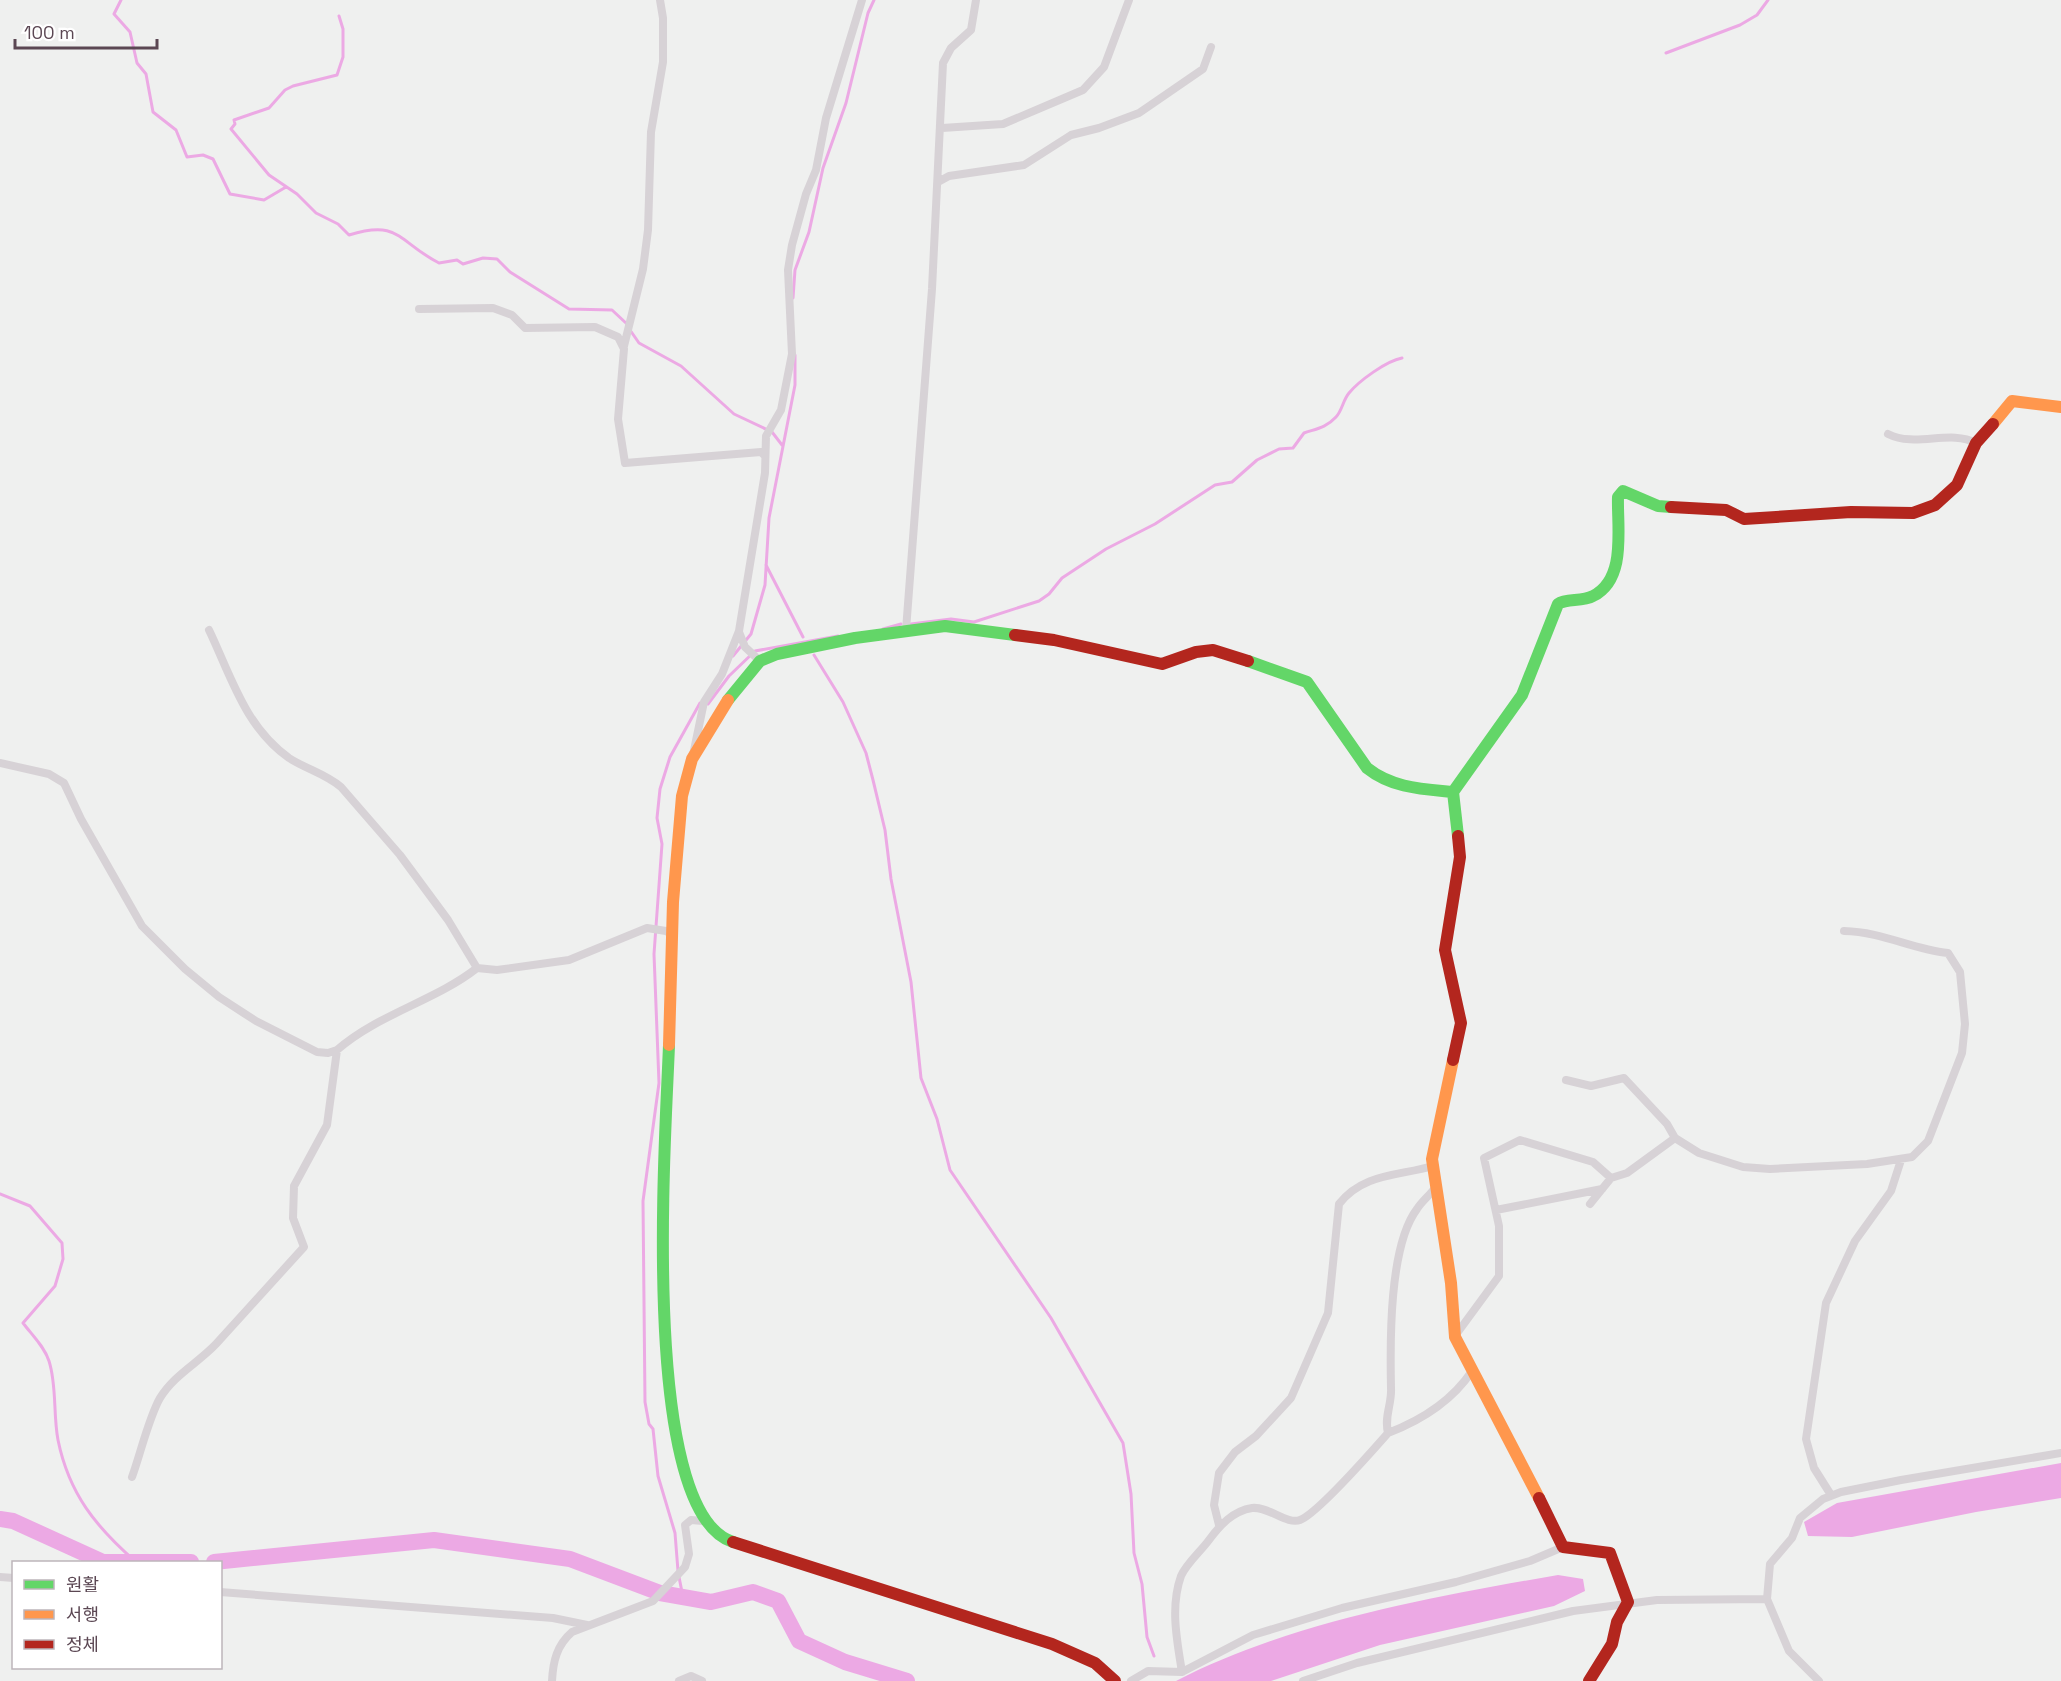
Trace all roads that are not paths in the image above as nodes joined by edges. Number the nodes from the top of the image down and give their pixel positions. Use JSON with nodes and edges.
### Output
{"nodes":[{"id":1,"x":660,"y":0,"type":"edge"},
{"id":2,"x":862,"y":0,"type":"edge"},
{"id":3,"x":976,"y":0,"type":"edge"},
{"id":4,"x":1129,"y":0,"type":"edge"},
{"id":5,"x":1210,"y":47,"type":"dead end"},
{"id":6,"x":942,"y":128,"type":"junction"},
{"id":7,"x":938,"y":182,"type":"junction"},
{"id":8,"x":419,"y":309,"type":"dead end"},
{"id":9,"x":624,"y":349,"type":"junction"},
{"id":10,"x":2061,"y":407,"type":"edge"},
{"id":11,"x":1888,"y":434,"type":"dead end"},
{"id":12,"x":1977,"y":443,"type":"junction"},
{"id":13,"x":765,"y":456,"type":"junction"},
{"id":14,"x":209,"y":630,"type":"dead end"},
{"id":15,"x":906,"y":630,"type":"junction"},
{"id":16,"x":739,"y":631,"type":"junction"},
{"id":17,"x":760,"y":661,"type":"junction"},
{"id":18,"x":692,"y":759,"type":"junction"},
{"id":19,"x":0,"y":763,"type":"edge"},
{"id":20,"x":1453,"y":792,"type":"junction"},
{"id":21,"x":1844,"y":931,"type":"dead end"},
{"id":22,"x":673,"y":935,"type":"junction"},
{"id":23,"x":477,"y":968,"type":"junction"},
{"id":24,"x":337,"y":1050,"type":"junction"},
{"id":25,"x":1566,"y":1080,"type":"dead end"},
{"id":26,"x":1675,"y":1138,"type":"junction"},
{"id":27,"x":1901,"y":1160,"type":"junction"},
{"id":28,"x":1433,"y":1166,"type":"junction"},
{"id":29,"x":1611,"y":1178,"type":"junction"},
{"id":30,"x":1436,"y":1188,"type":"junction"},
{"id":31,"x":1602,"y":1188,"type":"junction"},
{"id":32,"x":1590,"y":1204,"type":"dead end"},
{"id":33,"x":1496,"y":1210,"type":"junction"},
{"id":34,"x":1455,"y":1337,"type":"junction"},
{"id":35,"x":1472,"y":1371,"type":"junction"},
{"id":36,"x":1388,"y":1433,"type":"junction"},
{"id":37,"x":2061,"y":1453,"type":"edge"},
{"id":38,"x":132,"y":1477,"type":"dead end"},
{"id":39,"x":1831,"y":1495,"type":"junction"},
{"id":40,"x":703,"y":1521,"type":"junction"},
{"id":41,"x":1219,"y":1525,"type":"junction"},
{"id":42,"x":1563,"y":1547,"type":"junction"},
{"id":43,"x":222,"y":1592,"type":"edge"},
{"id":44,"x":1767,"y":1599,"type":"junction"},
{"id":45,"x":1628,"y":1602,"type":"junction"},
{"id":46,"x":587,"y":1625,"type":"junction"},
{"id":47,"x":1182,"y":1672,"type":"junction"},
{"id":48,"x":552,"y":1681,"type":"edge"},
{"id":49,"x":679,"y":1681,"type":"edge"},
{"id":50,"x":702,"y":1681,"type":"edge"},
{"id":51,"x":1115,"y":1681,"type":"edge"},
{"id":52,"x":1131,"y":1681,"type":"edge"},
{"id":53,"x":1303,"y":1681,"type":"edge"},
{"id":54,"x":1588,"y":1681,"type":"edge"},
{"id":55,"x":1819,"y":1681,"type":"edge"}],
"edges":[{"from":1,"to":9,"type":"street"},
{"from":2,"to":13,"type":"street"},
{"from":3,"to":6,"type":"street"},
{"from":4,"to":6,"type":"street"},
{"from":5,"to":7,"type":"street"},
{"from":6,"to":7,"type":"street"},
{"from":7,"to":15,"type":"street"},
{"from":8,"to":9,"type":"street"},
{"from":9,"to":13,"type":"street"},
{"from":10,"to":12,"type":"street"},
{"from":11,"to":12,"type":"street"},
{"from":12,"to":20,"type":"street"},
{"from":13,"to":16,"type":"street"},
{"from":14,"to":23,"type":"street"},
{"from":15,"to":17,"type":"street"},
{"from":15,"to":20,"type":"street"},
{"from":16,"to":17,"type":"street"},
{"from":16,"to":18,"type":"street"},
{"from":17,"to":18,"type":"street"},
{"from":18,"to":22,"type":"street"},
{"from":19,"to":24,"type":"street"},
{"from":20,"to":28,"type":"street"},
{"from":21,"to":27,"type":"street"},
{"from":22,"to":23,"type":"street"},
{"from":22,"to":40,"type":"street"},
{"from":23,"to":24,"type":"street"},
{"from":24,"to":38,"type":"street"},
{"from":25,"to":26,"type":"street"},
{"from":26,"to":27,"type":"street"},
{"from":26,"to":29,"type":"street"},
{"from":27,"to":39,"type":"street"},
{"from":28,"to":30,"type":"street"},
{"from":28,"to":41,"type":"street"},
{"from":29,"to":31,"type":"street"},
{"from":29,"to":33,"type":"street"},
{"from":30,"to":34,"type":"street"},
{"from":30,"to":36,"type":"street"},
{"from":31,"to":32,"type":"street"},
{"from":31,"to":33,"type":"street"},
{"from":33,"to":34,"type":"street"},
{"from":34,"to":35,"type":"street"},
{"from":35,"to":36,"type":"street"},
{"from":35,"to":42,"type":"street"},
{"from":36,"to":41,"type":"street"},
{"from":37,"to":39,"type":"street"},
{"from":39,"to":44,"type":"street"},
{"from":40,"to":46,"type":"street"},
{"from":40,"to":51,"type":"street"},
{"from":41,"to":47,"type":"street"},
{"from":42,"to":45,"type":"street"},
{"from":42,"to":47,"type":"street"},
{"from":43,"to":46,"type":"street"},
{"from":44,"to":45,"type":"street"},
{"from":44,"to":55,"type":"street"},
{"from":45,"to":53,"type":"street"},
{"from":45,"to":54,"type":"street"},
{"from":46,"to":48,"type":"street"},
{"from":47,"to":52,"type":"street"},
{"from":49,"to":50,"type":"street"}]}
